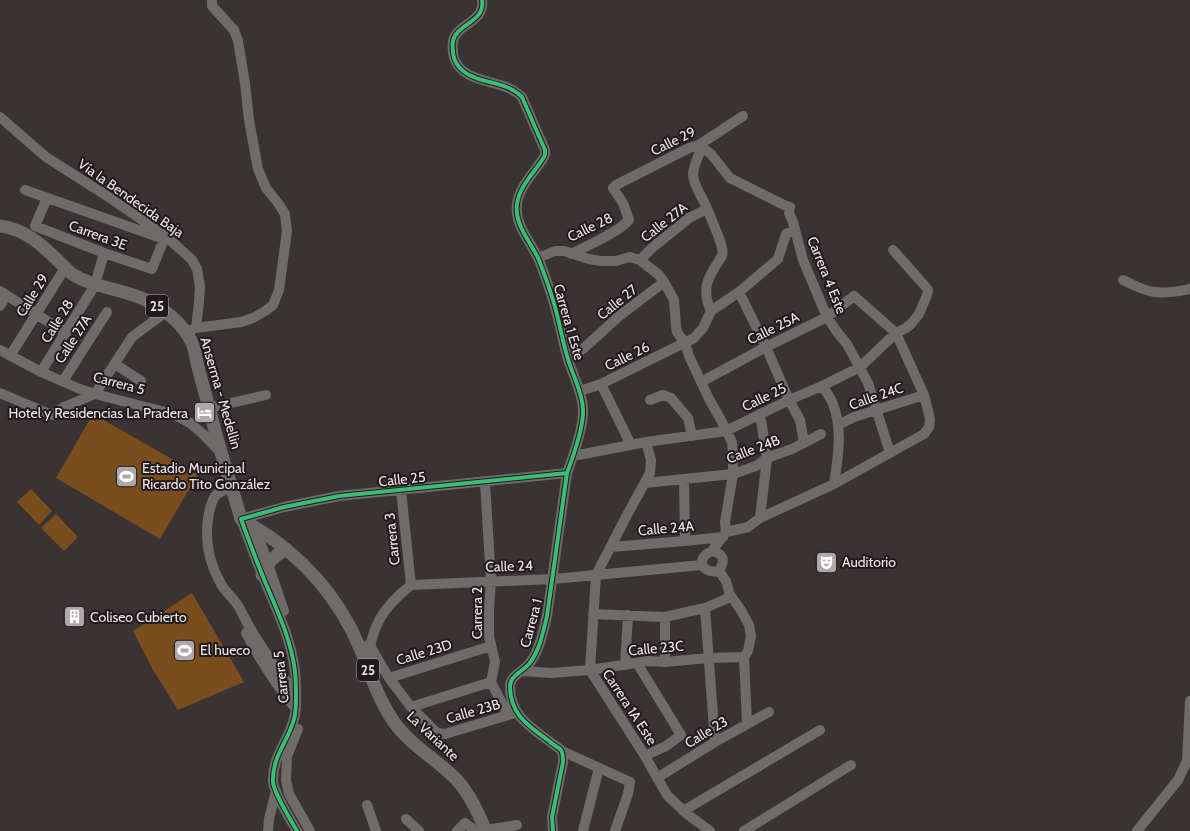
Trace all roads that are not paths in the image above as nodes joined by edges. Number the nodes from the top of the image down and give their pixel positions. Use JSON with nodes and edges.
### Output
{"nodes":[{"id":1,"x":212,"y":0,"type":"edge"},
{"id":2,"x":482,"y":0,"type":"edge"},
{"id":3,"x":743,"y":116,"type":"dead end"},
{"id":4,"x":0,"y":117,"type":"edge"},
{"id":5,"x":700,"y":146,"type":"junction"},
{"id":6,"x":25,"y":190,"type":"dead end"},
{"id":7,"x":47,"y":198,"type":"junction"},
{"id":8,"x":707,"y":208,"type":"junction"},
{"id":9,"x":629,"y":220,"type":"joint"},
{"id":10,"x":0,"y":226,"type":"edge"},
{"id":11,"x":795,"y":230,"type":"junction"},
{"id":12,"x":893,"y":250,"type":"dead end"},
{"id":13,"x":104,"y":253,"type":"junction"},
{"id":14,"x":571,"y":254,"type":"junction"},
{"id":15,"x":538,"y":258,"type":"junction"},
{"id":16,"x":640,"y":260,"type":"junction"},
{"id":17,"x":65,"y":268,"type":"junction"},
{"id":18,"x":1123,"y":280,"type":"dead end"},
{"id":19,"x":664,"y":282,"type":"junction"},
{"id":20,"x":95,"y":285,"type":"junction"},
{"id":21,"x":1190,"y":289,"type":"edge"},
{"id":22,"x":739,"y":292,"type":"junction"},
{"id":23,"x":3,"y":294,"type":"edge"},
{"id":24,"x":0,"y":306,"type":"edge"},
{"id":25,"x":711,"y":311,"type":"junction"},
{"id":26,"x":108,"y":312,"type":"dead end"},
{"id":27,"x":166,"y":312,"type":"junction"},
{"id":28,"x":36,"y":315,"type":"junction"},
{"id":29,"x":827,"y":317,"type":"junction"},
{"id":30,"x":190,"y":329,"type":"junction"},
{"id":31,"x":66,"y":333,"type":"junction"},
{"id":32,"x":896,"y":333,"type":"junction"},
{"id":33,"x":685,"y":343,"type":"junction"},
{"id":34,"x":766,"y":347,"type":"junction"},
{"id":35,"x":0,"y":350,"type":"edge"},
{"id":36,"x":10,"y":356,"type":"junction"},
{"id":37,"x":568,"y":358,"type":"junction"},
{"id":38,"x":114,"y":364,"type":"junction"},
{"id":39,"x":860,"y":367,"type":"junction"},
{"id":40,"x":41,"y":372,"type":"junction"},
{"id":41,"x":142,"y":381,"type":"dead end"},
{"id":42,"x":63,"y":382,"type":"junction"},
{"id":43,"x":701,"y":382,"type":"junction"},
{"id":44,"x":601,"y":384,"type":"junction"},
{"id":45,"x":822,"y":386,"type":"junction"},
{"id":46,"x":580,"y":391,"type":"junction"},
{"id":47,"x":0,"y":393,"type":"edge"},
{"id":48,"x":96,"y":394,"type":"junction"},
{"id":49,"x":266,"y":395,"type":"dead end"},
{"id":50,"x":924,"y":395,"type":"junction"},
{"id":51,"x":10,"y":397,"type":"dead end"},
{"id":52,"x":650,"y":400,"type":"dead end"},
{"id":53,"x":789,"y":400,"type":"junction"},
{"id":54,"x":209,"y":408,"type":"junction"},
{"id":55,"x":877,"y":409,"type":"junction"},
{"id":56,"x":760,"y":414,"type":"junction"},
{"id":57,"x":52,"y":415,"type":"junction"},
{"id":58,"x":838,"y":425,"type":"junction"},
{"id":59,"x":726,"y":431,"type":"junction"},
{"id":60,"x":821,"y":434,"type":"dead end"},
{"id":61,"x":692,"y":436,"type":"junction"},
{"id":62,"x":646,"y":442,"type":"junction"},
{"id":63,"x":804,"y":442,"type":"junction"},
{"id":64,"x":631,"y":445,"type":"junction"},
{"id":65,"x":890,"y":453,"type":"junction"},
{"id":66,"x":573,"y":456,"type":"junction"},
{"id":67,"x":767,"y":458,"type":"junction"},
{"id":68,"x":224,"y":460,"type":"junction"},
{"id":69,"x":567,"y":473,"type":"junction"},
{"id":70,"x":733,"y":474,"type":"junction"},
{"id":71,"x":684,"y":479,"type":"junction"},
{"id":72,"x":486,"y":482,"type":"junction"},
{"id":73,"x":645,"y":483,"type":"junction"},
{"id":74,"x":834,"y":484,"type":"junction"},
{"id":75,"x":231,"y":487,"type":"junction"},
{"id":76,"x":401,"y":490,"type":"junction"},
{"id":77,"x":760,"y":518,"type":"junction"},
{"id":78,"x":241,"y":519,"type":"junction"},
{"id":79,"x":253,"y":525,"type":"junction"},
{"id":80,"x":724,"y":535,"type":"junction"},
{"id":81,"x":685,"y":541,"type":"junction"},
{"id":82,"x":612,"y":547,"type":"junction"},
{"id":83,"x":286,"y":548,"type":"junction"},
{"id":84,"x":712,"y":551,"type":"junction"},
{"id":85,"x":702,"y":565,"type":"junction"},
{"id":86,"x":265,"y":569,"type":"junction"},
{"id":87,"x":719,"y":571,"type":"junction"},
{"id":88,"x":596,"y":575,"type":"junction"},
{"id":89,"x":552,"y":579,"type":"junction"},
{"id":90,"x":491,"y":581,"type":"junction"},
{"id":91,"x":411,"y":585,"type":"junction"},
{"id":92,"x":730,"y":595,"type":"junction"},
{"id":93,"x":234,"y":599,"type":"junction"},
{"id":94,"x":705,"y":608,"type":"junction"},
{"id":95,"x":593,"y":614,"type":"junction"},
{"id":96,"x":628,"y":615,"type":"junction"},
{"id":97,"x":665,"y":617,"type":"junction"},
{"id":98,"x":370,"y":644,"type":"junction"},
{"id":99,"x":491,"y":646,"type":"junction"},
{"id":100,"x":744,"y":657,"type":"junction"},
{"id":101,"x":709,"y":658,"type":"junction"},
{"id":102,"x":665,"y":662,"type":"junction"},
{"id":103,"x":637,"y":663,"type":"junction"},
{"id":104,"x":625,"y":665,"type":"junction"},
{"id":105,"x":367,"y":666,"type":"junction"},
{"id":106,"x":523,"y":670,"type":"junction"},
{"id":107,"x":590,"y":670,"type":"junction"},
{"id":108,"x":389,"y":678,"type":"junction"},
{"id":109,"x":491,"y":682,"type":"junction"},
{"id":110,"x":295,"y":693,"type":"junction"},
{"id":111,"x":1190,"y":701,"type":"edge"},
{"id":112,"x":411,"y":707,"type":"junction"},
{"id":113,"x":296,"y":709,"type":"junction"},
{"id":114,"x":769,"y":712,"type":"dead end"},
{"id":115,"x":512,"y":714,"type":"junction"},
{"id":116,"x":747,"y":724,"type":"junction"},
{"id":117,"x":820,"y":730,"type":"dead end"},
{"id":118,"x":715,"y":742,"type":"junction"},
{"id":119,"x":562,"y":751,"type":"junction"},
{"id":120,"x":645,"y":756,"type":"junction"},
{"id":121,"x":851,"y":765,"type":"dead end"},
{"id":122,"x":599,"y":768,"type":"junction"},
{"id":123,"x":658,"y":778,"type":"junction"},
{"id":124,"x":276,"y":791,"type":"junction"},
{"id":125,"x":367,"y":806,"type":"dead end"},
{"id":126,"x":683,"y":811,"type":"junction"},
{"id":127,"x":406,"y":819,"type":"dead end"},
{"id":128,"x":517,"y":824,"type":"dead end"},
{"id":129,"x":268,"y":831,"type":"edge"},
{"id":130,"x":297,"y":831,"type":"edge"},
{"id":131,"x":310,"y":831,"type":"edge"},
{"id":132,"x":376,"y":831,"type":"edge"},
{"id":133,"x":419,"y":831,"type":"edge"},
{"id":134,"x":457,"y":831,"type":"edge"},
{"id":135,"x":483,"y":831,"type":"edge"},
{"id":136,"x":553,"y":831,"type":"edge"},
{"id":137,"x":583,"y":831,"type":"edge"},
{"id":138,"x":615,"y":831,"type":"edge"},
{"id":139,"x":710,"y":831,"type":"edge"},
{"id":140,"x":744,"y":831,"type":"edge"},
{"id":141,"x":1137,"y":831,"type":"edge"}],
"edges":[{"from":1,"to":30,"type":"street"},
{"from":2,"to":15,"type":"street","name":"Carrera 1 Este"},
{"from":3,"to":5,"type":"street","name":"Calle 29"},
{"from":4,"to":30,"type":"street","name":"Vía la Bendecida Baja"},
{"from":5,"to":8,"type":"street"},
{"from":5,"to":9,"type":"street","name":"Calle 29"},
{"from":5,"to":11,"type":"street","name":"Carrera 4 Este"},
{"from":6,"to":7,"type":"street"},
{"from":7,"to":13,"type":"street","name":"Carrera 3E"},
{"from":7,"to":13,"type":"street","name":"Carrera 3E"},
{"from":8,"to":16,"type":"street","name":"Calle 27A"},
{"from":8,"to":25,"type":"street"},
{"from":9,"to":14,"type":"street","name":"Calle 28"},
{"from":10,"to":17,"type":"main road","name":"Anserma - Medellin","number":"25"},
{"from":11,"to":22,"type":"street"},
{"from":11,"to":29,"type":"street","name":"Carrera 4 Este"},
{"from":12,"to":32,"type":"street","name":"Calle 25"},
{"from":13,"to":20,"type":"street","name":"Calle 28"},
{"from":14,"to":15,"type":"street","name":"Calle 28"},
{"from":14,"to":16,"type":"street"},
{"from":15,"to":37,"type":"street","name":"Carrera 1 Este"},
{"from":16,"to":19,"type":"street"},
{"from":17,"to":20,"type":"main road","name":"Anserma - Medellin","number":"25"},
{"from":17,"to":28,"type":"street","name":"Calle 29"},
{"from":18,"to":21,"type":"street"},
{"from":19,"to":33,"type":"street"},
{"from":19,"to":37,"type":"street","name":"Calle 27"},
{"from":20,"to":27,"type":"main road","name":"Anserma - Medellin","number":"25"},
{"from":20,"to":31,"type":"street","name":"Calle 28"},
{"from":22,"to":25,"type":"street"},
{"from":22,"to":34,"type":"street"},
{"from":23,"to":24,"type":"street"},
{"from":23,"to":28,"type":"street"},
{"from":25,"to":33,"type":"street","name":"Calle 26"},
{"from":26,"to":42,"type":"street","name":"Calle 27A"},
{"from":27,"to":30,"type":"main road","name":"Anserma - Medellin","number":"25"},
{"from":27,"to":38,"type":"street"},
{"from":28,"to":31,"type":"street"},
{"from":28,"to":36,"type":"street","name":"Calle 29"},
{"from":29,"to":32,"type":"street","name":"Calle 25A"},
{"from":29,"to":34,"type":"street","name":"Calle 25A"},
{"from":29,"to":39,"type":"street","name":"Carrera 4 Este"},
{"from":30,"to":54,"type":"main road","name":"Anserma - Medellin","number":"25"},
{"from":31,"to":40,"type":"street","name":"Calle 28"},
{"from":32,"to":39,"type":"street","name":"Calle 25"},
{"from":32,"to":50,"type":"street"},
{"from":33,"to":43,"type":"street"},
{"from":33,"to":44,"type":"street","name":"Calle 26"},
{"from":34,"to":43,"type":"street","name":"Calle 25A"},
{"from":34,"to":53,"type":"street"},
{"from":35,"to":36,"type":"street","name":"Carrera 5"},
{"from":36,"to":40,"type":"street","name":"Carrera 5"},
{"from":37,"to":46,"type":"street","name":"Carrera 1 Este"},
{"from":38,"to":41,"type":"street"},
{"from":38,"to":48,"type":"street"},
{"from":39,"to":45,"type":"street","name":"Calle 25"},
{"from":39,"to":55,"type":"street","name":"Carrera 4 Este"},
{"from":40,"to":42,"type":"street","name":"Carrera 5"},
{"from":42,"to":48,"type":"street","name":"Carrera 5"},
{"from":43,"to":59,"type":"street"},
{"from":44,"to":46,"type":"street","name":"Calle 26"},
{"from":44,"to":64,"type":"street"},
{"from":45,"to":53,"type":"street","name":"Calle 25"},
{"from":45,"to":58,"type":"street"},
{"from":46,"to":66,"type":"street","name":"Carrera 1"},
{"from":47,"to":57,"type":"street"},
{"from":48,"to":57,"type":"street"},
{"from":48,"to":68,"type":"street","name":"Carrera 5"},
{"from":49,"to":54,"type":"street"},
{"from":50,"to":55,"type":"street","name":"Calle 24C"},
{"from":50,"to":65,"type":"street","name":"Calle 24A"},
{"from":51,"to":57,"type":"street"},
{"from":52,"to":61,"type":"street"},
{"from":53,"to":56,"type":"street","name":"Calle 25"},
{"from":53,"to":63,"type":"street"},
{"from":54,"to":68,"type":"main road","name":"Anserma - Medellin","number":"25"},
{"from":55,"to":58,"type":"street","name":"Calle 24C"},
{"from":55,"to":65,"type":"street","name":"Carrera 4 Este"},
{"from":56,"to":59,"type":"street","name":"Calle 25"},
{"from":56,"to":67,"type":"street"},
{"from":58,"to":74,"type":"street"},
{"from":59,"to":61,"type":"street","name":"Calle 25"},
{"from":59,"to":70,"type":"street"},
{"from":60,"to":63,"type":"street","name":"Calle 24B"},
{"from":61,"to":62,"type":"street","name":"Calle 25"},
{"from":62,"to":64,"type":"street","name":"Calle 25"},
{"from":62,"to":73,"type":"street","name":"Carrera 1A Este"},
{"from":63,"to":67,"type":"street","name":"Calle 24B"},
{"from":64,"to":66,"type":"street","name":"Calle 25"},
{"from":65,"to":74,"type":"street","name":"Calle 24A"},
{"from":66,"to":69,"type":"street","name":"Carrera 1"},
{"from":67,"to":70,"type":"street","name":"Calle 24B"},
{"from":67,"to":77,"type":"street"},
{"from":68,"to":75,"type":"main road","name":"Carrera 5","number":"25"},
{"from":69,"to":72,"type":"street","name":"Calle 25"},
{"from":69,"to":89,"type":"street","name":"Carrera 1"},
{"from":70,"to":71,"type":"street","name":"Calle 24B"},
{"from":70,"to":80,"type":"street"},
{"from":71,"to":73,"type":"street","name":"Calle 24B"},
{"from":71,"to":81,"type":"street"},
{"from":72,"to":76,"type":"street","name":"Calle 25"},
{"from":72,"to":90,"type":"street","name":"Carrera 2"},
{"from":73,"to":82,"type":"street","name":"Carrera 1A Este"},
{"from":74,"to":77,"type":"street","name":"Calle 24A"},
{"from":75,"to":78,"type":"main road","name":"Carrera 5","number":"25"},
{"from":75,"to":93,"type":"street"},
{"from":76,"to":78,"type":"street","name":"Calle 25"},
{"from":76,"to":91,"type":"street","name":"Carrera 3"},
{"from":77,"to":80,"type":"street","name":"Calle 24A"},
{"from":78,"to":79,"type":"main road","name":"La Variante","number":"25"},
{"from":78,"to":86,"type":"street","name":"Carrera 5"},
{"from":79,"to":83,"type":"main road","name":"La Variante","number":"25"},
{"from":79,"to":86,"type":"street","name":"Carrera 5"},
{"from":80,"to":81,"type":"street","name":"Calle 24A"},
{"from":80,"to":84,"type":"street"},
{"from":81,"to":82,"type":"street","name":"Calle 24A"},
{"from":82,"to":88,"type":"street","name":"Carrera 1A Este"},
{"from":83,"to":86,"type":"main road"},
{"from":83,"to":105,"type":"main road","name":"La Variante","number":"25"},
{"from":84,"to":85,"type":"street"},
{"from":84,"to":87,"type":"street"},
{"from":85,"to":87,"type":"street"},
{"from":85,"to":88,"type":"street","name":"Calle 24"},
{"from":86,"to":110,"type":"street","name":"Carrera 5"},
{"from":86,"to":131,"type":"street","name":"Carrera 5"},
{"from":87,"to":92,"type":"street"},
{"from":88,"to":89,"type":"street","name":"Calle 24"},
{"from":88,"to":95,"type":"street","name":"Carrera 1A Este"},
{"from":89,"to":90,"type":"street","name":"Calle 24"},
{"from":89,"to":106,"type":"street","name":"Carrera 1"},
{"from":90,"to":91,"type":"street","name":"Calle 24"},
{"from":90,"to":99,"type":"street","name":"Carrera 2"},
{"from":91,"to":98,"type":"street"},
{"from":92,"to":94,"type":"street"},
{"from":92,"to":100,"type":"street"},
{"from":93,"to":110,"type":"street"},
{"from":93,"to":113,"type":"street"},
{"from":94,"to":97,"type":"street"},
{"from":94,"to":101,"type":"street"},
{"from":95,"to":96,"type":"street"},
{"from":95,"to":107,"type":"street","name":"Carrera 1A Este"},
{"from":96,"to":97,"type":"street"},
{"from":96,"to":104,"type":"street"},
{"from":97,"to":102,"type":"street"},
{"from":98,"to":105,"type":"street"},
{"from":98,"to":108,"type":"street"},
{"from":99,"to":108,"type":"street","name":"Calle 23D"},
{"from":99,"to":109,"type":"street","name":"Carrera 2"},
{"from":100,"to":101,"type":"street","name":"Calle 23C"},
{"from":100,"to":116,"type":"street"},
{"from":101,"to":102,"type":"street","name":"Calle 23C"},
{"from":101,"to":118,"type":"street"},
{"from":102,"to":103,"type":"street","name":"Calle 23C"},
{"from":103,"to":104,"type":"street","name":"Calle 23C"},
{"from":103,"to":120,"type":"street","name":"Carrera 1A Este"},
{"from":104,"to":107,"type":"street","name":"Calle 23C"},
{"from":105,"to":135,"type":"main road","name":"La Variante","number":"25"},
{"from":106,"to":107,"type":"street","name":"Calle 23C"},
{"from":106,"to":115,"type":"street","name":"Carrera 1"},
{"from":107,"to":120,"type":"street","name":"Carrera 1A Este"},
{"from":108,"to":112,"type":"street"},
{"from":109,"to":112,"type":"street"},
{"from":109,"to":115,"type":"street"},
{"from":110,"to":113,"type":"street","name":"Carrera 5"},
{"from":111,"to":141,"type":"street"},
{"from":112,"to":115,"type":"street","name":"Calle 23B"},
{"from":113,"to":124,"type":"street","name":"Carrera 5"},
{"from":114,"to":116,"type":"street","name":"Calle 23"},
{"from":115,"to":119,"type":"street","name":"Carrera 1"},
{"from":116,"to":118,"type":"street","name":"Calle 23"},
{"from":117,"to":126,"type":"street"},
{"from":118,"to":123,"type":"street","name":"Calle 23"},
{"from":119,"to":122,"type":"street"},
{"from":119,"to":136,"type":"street"},
{"from":120,"to":123,"type":"street","name":"Carrera 1A Este"},
{"from":121,"to":140,"type":"street"},
{"from":122,"to":137,"type":"street"},
{"from":122,"to":138,"type":"street"},
{"from":123,"to":126,"type":"street","name":"Carrera 1A Este"},
{"from":124,"to":129,"type":"street"},
{"from":124,"to":130,"type":"street","name":"Carrera 5"},
{"from":125,"to":132,"type":"street"},
{"from":126,"to":139,"type":"street","name":"Carrera 1A Este"},
{"from":127,"to":133,"type":"street"},
{"from":128,"to":135,"type":"street"},
{"from":134,"to":135,"type":"street"}]}
